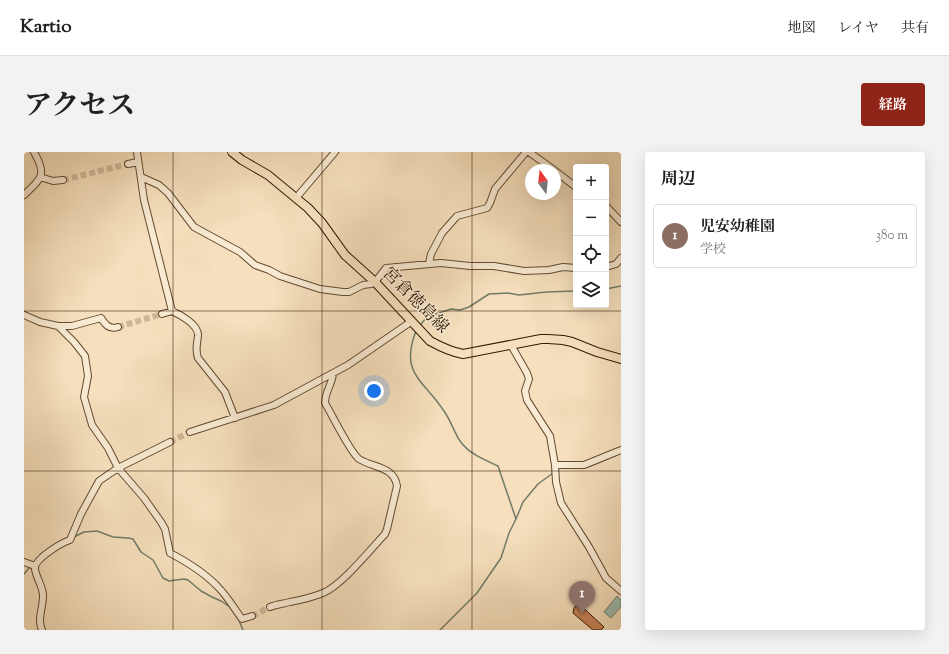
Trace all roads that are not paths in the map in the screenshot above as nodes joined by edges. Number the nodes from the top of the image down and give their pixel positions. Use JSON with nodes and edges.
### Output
{"nodes":[{"id":1,"x":34,"y":152,"type":"edge"},
{"id":2,"x":137,"y":152,"type":"edge"},
{"id":3,"x":232,"y":152,"type":"edge"},
{"id":4,"x":335,"y":152,"type":"edge"},
{"id":5,"x":528,"y":152,"type":"edge"},
{"id":6,"x":138,"y":162,"type":"junction"},
{"id":7,"x":128,"y":164,"type":"tunnel mouth"},
{"id":8,"x":544,"y":164,"type":"edge"},
{"id":9,"x":561,"y":176,"type":"edge"},
{"id":10,"x":40,"y":177,"type":"junction"},
{"id":11,"x":141,"y":177,"type":"junction"},
{"id":12,"x":63,"y":180,"type":"tunnel mouth"},
{"id":13,"x":573,"y":185,"type":"edge"},
{"id":14,"x":24,"y":195,"type":"edge"},
{"id":15,"x":296,"y":198,"type":"junction"},
{"id":16,"x":609,"y":209,"type":"edge"},
{"id":17,"x":621,"y":222,"type":"edge"},
{"id":18,"x":621,"y":258,"type":"edge"},
{"id":19,"x":429,"y":263,"type":"junction"},
{"id":20,"x":609,"y":266,"type":"edge"},
{"id":21,"x":573,"y":268,"type":"edge"},
{"id":22,"x":376,"y":282,"type":"junction"},
{"id":23,"x":172,"y":311,"type":"junction"},
{"id":24,"x":162,"y":314,"type":"tunnel mouth"},
{"id":25,"x":24,"y":315,"type":"edge"},
{"id":26,"x":412,"y":321,"type":"junction"},
{"id":27,"x":58,"y":326,"type":"junction"},
{"id":28,"x":118,"y":327,"type":"tunnel mouth"},
{"id":29,"x":511,"y":345,"type":"junction"},
{"id":30,"x":621,"y":359,"type":"edge"},
{"id":31,"x":333,"y":374,"type":"junction"},
{"id":32,"x":235,"y":418,"type":"junction"},
{"id":33,"x":190,"y":432,"type":"tunnel mouth"},
{"id":34,"x":170,"y":442,"type":"tunnel mouth"},
{"id":35,"x":621,"y":450,"type":"edge"},
{"id":36,"x":556,"y":465,"type":"junction"},
{"id":37,"x":118,"y":468,"type":"junction"},
{"id":38,"x":30,"y":565,"type":"edge"},
{"id":39,"x":621,"y":591,"type":"edge"},
{"id":40,"x":270,"y":607,"type":"tunnel mouth"},
{"id":41,"x":252,"y":616,"type":"tunnel mouth"},
{"id":42,"x":42,"y":630,"type":"edge"}],
"edges":[{"from":1,"to":10,"type":"street"},
{"from":2,"to":6,"type":"street"},
{"from":3,"to":15,"type":"main road","name":"宮倉徳島線"},
{"from":4,"to":15,"type":"street"},
{"from":5,"to":8,"type":"street"},
{"from":5,"to":19,"type":"street"},
{"from":6,"to":7,"type":"street"},
{"from":6,"to":11,"type":"street"},
{"from":9,"to":13,"type":"street"},
{"from":10,"to":12,"type":"street"},
{"from":10,"to":14,"type":"street"},
{"from":11,"to":22,"type":"street"},
{"from":11,"to":23,"type":"street"},
{"from":15,"to":22,"type":"main road","name":"宮倉徳島線"},
{"from":16,"to":17,"type":"street"},
{"from":18,"to":20,"type":"street"},
{"from":19,"to":21,"type":"street"},
{"from":19,"to":22,"type":"street"},
{"from":22,"to":26,"type":"main road","name":"宮倉徳島線"},
{"from":23,"to":24,"type":"street"},
{"from":23,"to":32,"type":"street"},
{"from":25,"to":27,"type":"street"},
{"from":26,"to":29,"type":"main road","name":"宮倉徳島線"},
{"from":26,"to":31,"type":"street"},
{"from":27,"to":28,"type":"street"},
{"from":27,"to":37,"type":"street"},
{"from":29,"to":30,"type":"main road","name":"宮倉徳島線"},
{"from":29,"to":36,"type":"street"},
{"from":31,"to":32,"type":"street"},
{"from":31,"to":40,"type":"street"},
{"from":32,"to":33,"type":"street"},
{"from":34,"to":37,"type":"street"},
{"from":35,"to":36,"type":"street"},
{"from":36,"to":39,"type":"street"},
{"from":37,"to":38,"type":"street"},
{"from":37,"to":41,"type":"street"},
{"from":38,"to":42,"type":"street"}]}
